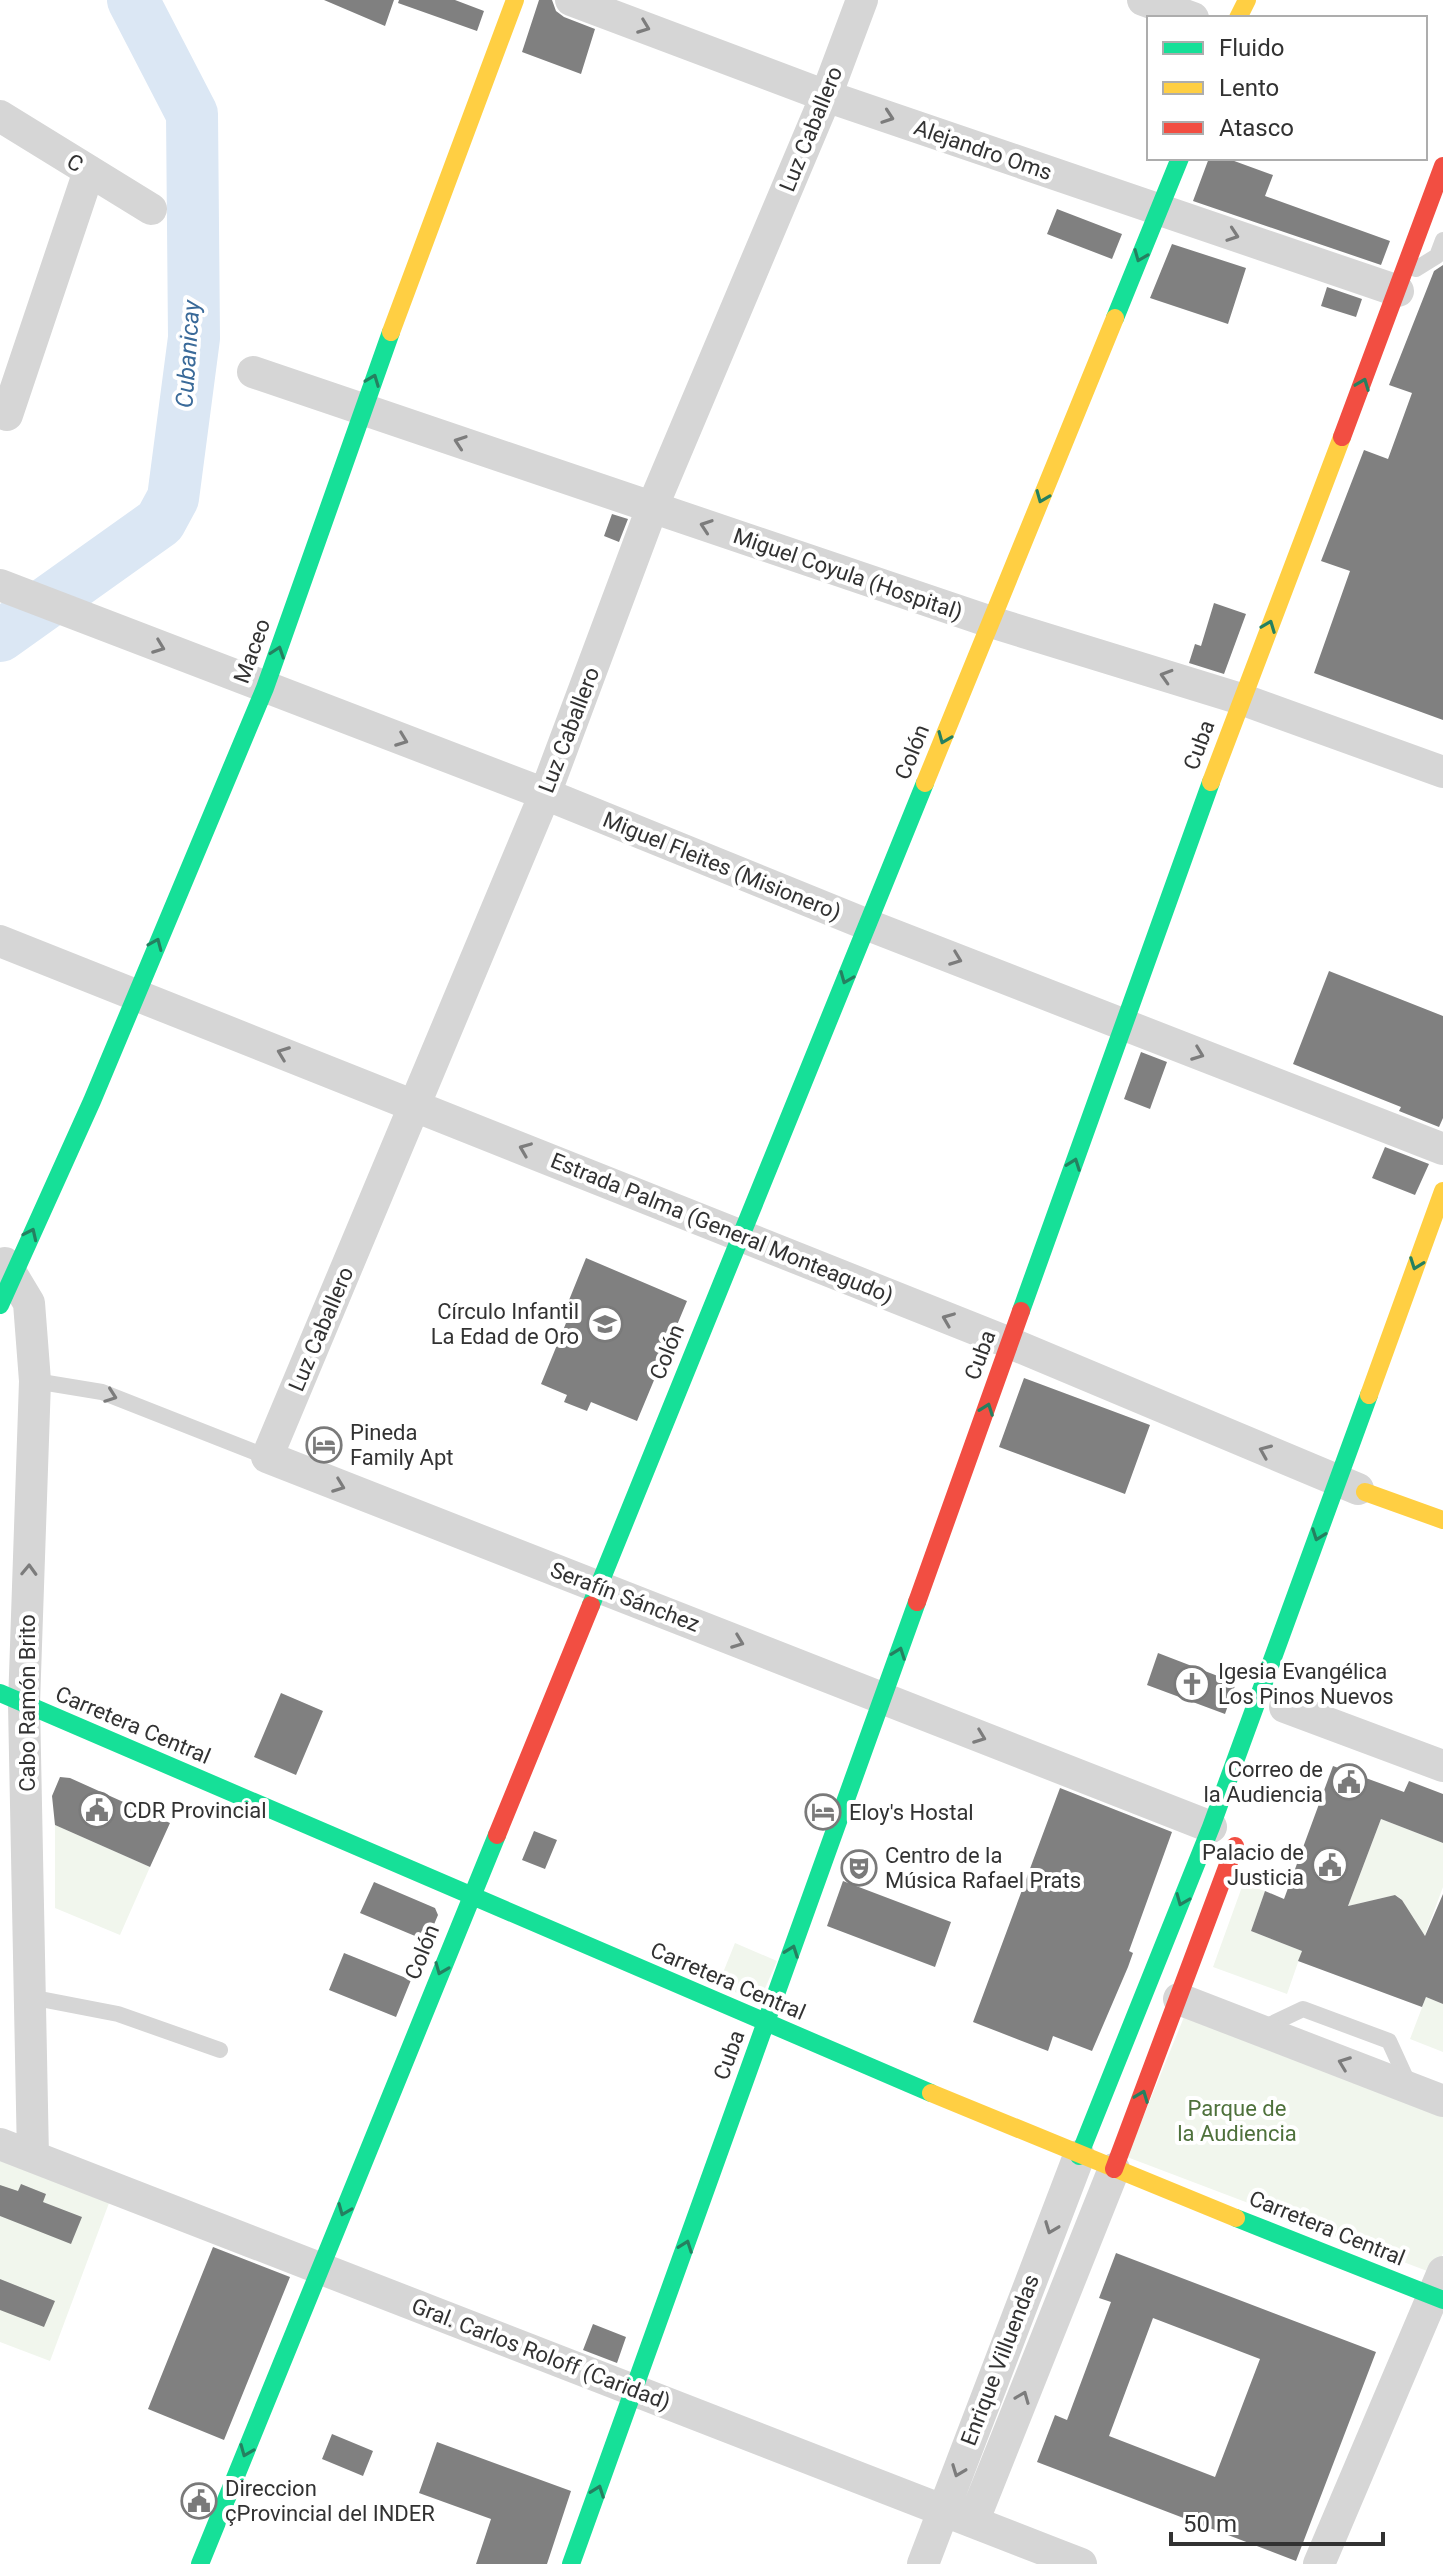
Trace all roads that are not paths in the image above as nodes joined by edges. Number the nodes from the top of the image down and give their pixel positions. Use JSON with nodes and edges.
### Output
{"nodes":[{"id":1,"x":515,"y":0,"type":"edge"},
{"id":2,"x":571,"y":0,"type":"edge"},
{"id":3,"x":862,"y":0,"type":"edge"},
{"id":4,"x":1143,"y":0,"type":"edge"},
{"id":5,"x":1187,"y":16,"type":"edge"},
{"id":6,"x":826,"y":96,"type":"junction"},
{"id":7,"x":0,"y":116,"type":"edge"},
{"id":8,"x":1179,"y":160,"type":"edge"},
{"id":9,"x":1443,"y":166,"type":"edge"},
{"id":10,"x":89,"y":171,"type":"junction"},
{"id":11,"x":1440,"y":183,"type":"edge"},
{"id":12,"x":151,"y":209,"type":"dead end"},
{"id":13,"x":1159,"y":210,"type":"junction"},
{"id":14,"x":1443,"y":240,"type":"edge"},
{"id":15,"x":1401,"y":284,"type":"junction"},
{"id":16,"x":253,"y":372,"type":"dead end"},
{"id":17,"x":362,"y":409,"type":"junction"},
{"id":18,"x":0,"y":412,"type":"edge"},
{"id":19,"x":652,"y":508,"type":"junction"},
{"id":20,"x":3,"y":586,"type":"edge"},
{"id":21,"x":991,"y":622,"type":"junction"},
{"id":22,"x":265,"y":688,"type":"junction"},
{"id":23,"x":1241,"y":699,"type":"junction"},
{"id":24,"x":1443,"y":772,"type":"edge"},
{"id":25,"x":545,"y":794,"type":"junction"},
{"id":26,"x":868,"y":925,"type":"junction"},
{"id":27,"x":0,"y":941,"type":"edge"},
{"id":28,"x":134,"y":995,"type":"junction"},
{"id":29,"x":1124,"y":1025,"type":"junction"},
{"id":30,"x":417,"y":1106,"type":"junction"},
{"id":31,"x":1443,"y":1149,"type":"edge"},
{"id":32,"x":1443,"y":1191,"type":"edge"},
{"id":33,"x":741,"y":1235,"type":"junction"},
{"id":34,"x":6,"y":1265,"type":"edge"},
{"id":35,"x":0,"y":1305,"type":"edge"},
{"id":36,"x":1010,"y":1343,"type":"junction"},
{"id":37,"x":35,"y":1381,"type":"junction"},
{"id":38,"x":267,"y":1457,"type":"junction"},
{"id":39,"x":1358,"y":1489,"type":"junction"},
{"id":40,"x":1443,"y":1520,"type":"edge"},
{"id":41,"x":597,"y":1587,"type":"junction"},
{"id":42,"x":12,"y":1698,"type":"edge"},
{"id":43,"x":883,"y":1699,"type":"junction"},
{"id":44,"x":1286,"y":1707,"type":"dead end"},
{"id":45,"x":1443,"y":1766,"type":"edge"},
{"id":46,"x":1226,"y":1829,"type":"junction"},
{"id":47,"x":470,"y":1896,"type":"junction"},
{"id":48,"x":30,"y":1997,"type":"junction"},
{"id":49,"x":1179,"y":1999,"type":"junction"},
{"id":50,"x":766,"y":2024,"type":"junction"},
{"id":51,"x":220,"y":2050,"type":"dead end"},
{"id":52,"x":1443,"y":2101,"type":"edge"},
{"id":53,"x":0,"y":2144,"type":"edge"},
{"id":54,"x":1079,"y":2156,"type":"junction"},
{"id":55,"x":33,"y":2157,"type":"junction"},
{"id":56,"x":1114,"y":2169,"type":"junction"},
{"id":57,"x":320,"y":2268,"type":"junction"},
{"id":58,"x":1440,"y":2289,"type":"edge"},
{"id":59,"x":634,"y":2390,"type":"junction"},
{"id":60,"x":943,"y":2510,"type":"junction"},
{"id":61,"x":973,"y":2522,"type":"junction"},
{"id":62,"x":200,"y":2564,"type":"edge"},
{"id":63,"x":571,"y":2564,"type":"edge"},
{"id":64,"x":923,"y":2564,"type":"edge"},
{"id":65,"x":1081,"y":2564,"type":"edge"},
{"id":66,"x":1319,"y":2564,"type":"edge"}],
"edges":[{"from":17,"to":1,"type":"main road","name":"Maceo","one_way":true},
{"from":2,"to":6,"type":"street","name":"Alejandro Oms","one_way":true},
{"from":3,"to":6,"type":"street","name":"Luz Caballero"},
{"from":4,"to":5,"type":"street"},
{"from":6,"to":13,"type":"street","name":"Alejandro Oms","one_way":true},
{"from":6,"to":19,"type":"street","name":"Luz Caballero"},
{"from":7,"to":10,"type":"street","name":"C"},
{"from":8,"to":13,"type":"main road","name":"Colón"},
{"from":9,"to":11,"type":"main road","name":"Cuba"},
{"from":10,"to":12,"type":"street","name":"C"},
{"from":10,"to":18,"type":"street"},
{"from":11,"to":15,"type":"main road","name":"Cuba"},
{"from":13,"to":15,"type":"street","name":"Alejandro Oms","one_way":true},
{"from":13,"to":21,"type":"main road","name":"Colón","one_way":true},
{"from":14,"to":15,"type":"lane"},
{"from":23,"to":15,"type":"main road","name":"Cuba","one_way":true},
{"from":16,"to":17,"type":"street","name":"Miguel Coyula (Hospital)"},
{"from":19,"to":17,"type":"street","name":"Miguel Coyula (Hospital)","one_way":true},
{"from":22,"to":17,"type":"main road","name":"Maceo","one_way":true},
{"from":21,"to":19,"type":"street","name":"Miguel Coyula (Hospital)","one_way":true},
{"from":19,"to":25,"type":"street","name":"Luz Caballero"},
{"from":20,"to":22,"type":"street","name":"Miguel Fleites (Misionero)","one_way":true},
{"from":23,"to":21,"type":"street","name":"Miguel Coyula (Hospital)","one_way":true},
{"from":21,"to":26,"type":"main road","name":"Colón","one_way":true},
{"from":22,"to":25,"type":"street","name":"Miguel Fleites (Misionero)","one_way":true},
{"from":28,"to":22,"type":"main road","name":"Maceo","one_way":true},
{"from":23,"to":24,"type":"street","name":"Miguel Coyula (Hospital)"},
{"from":23,"to":29,"type":"main road","name":"Cuba"},
{"from":25,"to":26,"type":"street","name":"Miguel Fleites (Misionero)"},
{"from":25,"to":30,"type":"street","name":"Luz Caballero"},
{"from":26,"to":29,"type":"street","name":"Miguel Fleites (Misionero)","one_way":true},
{"from":26,"to":33,"type":"main road","name":"Colón","one_way":true},
{"from":27,"to":28,"type":"street","name":"Estrada Palma (General Monteagudo)"},
{"from":30,"to":28,"type":"street","name":"Estrada Palma (General Monteagudo)","one_way":true},
{"from":34,"to":28,"type":"main road","name":"Maceo","one_way":true},
{"from":29,"to":31,"type":"street","name":"Miguel Fleites (Misionero)","one_way":true},
{"from":36,"to":29,"type":"main road","name":"Cuba","one_way":true},
{"from":33,"to":30,"type":"street","name":"Estrada Palma (General Monteagudo)","one_way":true},
{"from":30,"to":38,"type":"street","name":"Luz Caballero"},
{"from":32,"to":39,"type":"main road","one_way":true},
{"from":36,"to":33,"type":"street","name":"Estrada Palma (General Monteagudo)","one_way":true},
{"from":33,"to":41,"type":"main road","name":"Colón"},
{"from":34,"to":35,"type":"main road","name":"Maceo"},
{"from":34,"to":37,"type":"street","name":"Cabo Ramón Brito"},
{"from":39,"to":36,"type":"street","name":"Estrada Palma (General Monteagudo)","one_way":true},
{"from":43,"to":36,"type":"main road","name":"Cuba","one_way":true},
{"from":37,"to":38,"type":"lane","name":"Serafín Sánchez","one_way":true},
{"from":42,"to":37,"type":"street","name":"Cabo Ramón Brito","one_way":true},
{"from":38,"to":41,"type":"street","name":"Serafín Sánchez","one_way":true},
{"from":39,"to":40,"type":"main road","name":"Estrada Palma (General Monteagudo)"},
{"from":39,"to":46,"type":"main road","one_way":true},
{"from":41,"to":43,"type":"street","name":"Serafín Sánchez","one_way":true},
{"from":41,"to":47,"type":"main road","name":"Colón"},
{"from":42,"to":47,"type":"main road","name":"Carretera Central"},
{"from":42,"to":48,"type":"street","name":"Cabo Ramón Brito"},
{"from":43,"to":46,"type":"street","name":"Serafín Sánchez","one_way":true},
{"from":50,"to":43,"type":"main road","name":"Cuba","one_way":true},
{"from":44,"to":45,"type":"street"},
{"from":46,"to":49,"type":"main road"},
{"from":46,"to":54,"type":"main road","one_way":true},
{"from":47,"to":50,"type":"main road","name":"Carretera Central"},
{"from":47,"to":57,"type":"main road","name":"Colón","one_way":true},
{"from":48,"to":51,"type":"lane"},
{"from":48,"to":55,"type":"street","name":"Cabo Ramón Brito"},
{"from":52,"to":49,"type":"street","one_way":true},
{"from":56,"to":49,"type":"main road","one_way":true},
{"from":50,"to":54,"type":"main road","name":"Carretera Central"},
{"from":59,"to":50,"type":"main road","name":"Cuba","one_way":true},
{"from":53,"to":55,"type":"street","name":"Gral. Carlos Roloff (Caridad)"},
{"from":54,"to":56,"type":"main road","name":"Carretera Central"},
{"from":54,"to":60,"type":"street","name":"Enrique Villuendas","one_way":true},
{"from":55,"to":57,"type":"street","name":"Gral. Carlos Roloff (Caridad)"},
{"from":56,"to":58,"type":"main road","name":"Carretera Central"},
{"from":61,"to":56,"type":"street","name":"Enrique Villuendas","one_way":true},
{"from":57,"to":59,"type":"street","name":"Gral. Carlos Roloff (Caridad)"},
{"from":57,"to":62,"type":"main road","name":"Colón","one_way":true},
{"from":58,"to":66,"type":"street"},
{"from":59,"to":60,"type":"street","name":"Gral. Carlos Roloff (Caridad)"},
{"from":63,"to":59,"type":"main road","name":"Cuba","one_way":true},
{"from":60,"to":61,"type":"street","name":"Gral. Carlos Roloff (Caridad)"},
{"from":60,"to":64,"type":"street","name":"Enrique Villuendas"},
{"from":61,"to":65,"type":"street","name":"Gral. Carlos Roloff (Caridad)"}]}
